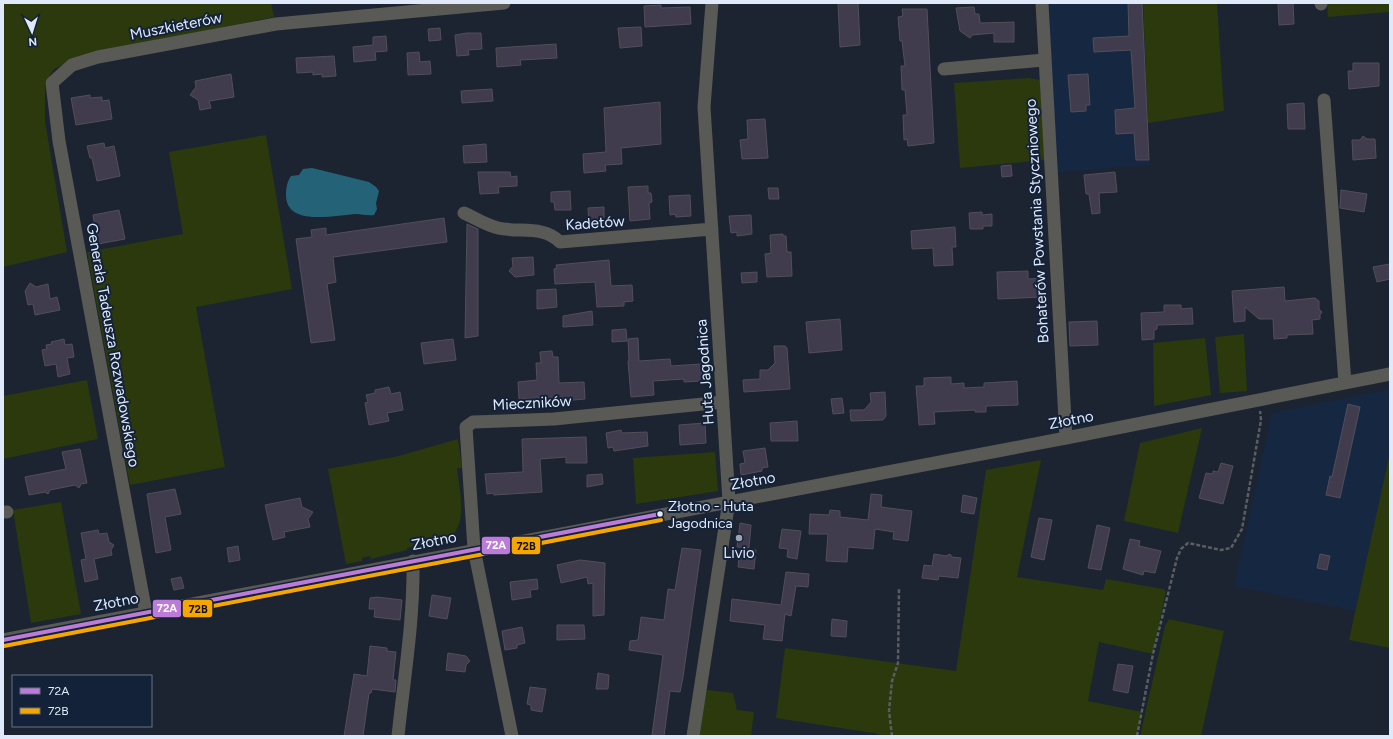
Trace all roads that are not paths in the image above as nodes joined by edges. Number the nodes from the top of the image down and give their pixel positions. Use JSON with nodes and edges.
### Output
{"nodes":[{"id":1,"x":504,"y":3,"type":"edge"},
{"id":2,"x":712,"y":3,"type":"edge"},
{"id":3,"x":1042,"y":3,"type":"edge"},
{"id":4,"x":1044,"y":60,"type":"junction"},
{"id":5,"x":944,"y":69,"type":"dead end"},
{"id":6,"x":52,"y":83,"type":"joint"},
{"id":7,"x":1324,"y":100,"type":"dead end"},
{"id":8,"x":464,"y":213,"type":"dead end"},
{"id":9,"x":712,"y":229,"type":"junction"},
{"id":10,"x":1390,"y":374,"type":"edge"},
{"id":11,"x":1345,"y":383,"type":"junction"},
{"id":12,"x":723,"y":402,"type":"junction"},
{"id":13,"x":1066,"y":438,"type":"junction"},
{"id":14,"x":728,"y":501,"type":"junction"},
{"id":15,"x":474,"y":549,"type":"junction"},
{"id":16,"x":413,"y":561,"type":"junction"},
{"id":17,"x":146,"y":613,"type":"junction"},
{"id":18,"x":3,"y":640,"type":"edge"},
{"id":19,"x":398,"y":736,"type":"edge"},
{"id":20,"x":512,"y":736,"type":"edge"},
{"id":21,"x":694,"y":736,"type":"edge"}],
"edges":[{"from":1,"to":6,"type":"street","name":"Muszkieterów"},
{"from":2,"to":9,"type":"street","name":"Huta Jagodnica"},
{"from":3,"to":4,"type":"street","name":"Bohaterów Powstania Styczniowego"},
{"from":4,"to":5,"type":"street"},
{"from":4,"to":13,"type":"street","name":"Bohaterów Powstania Styczniowego"},
{"from":6,"to":17,"type":"street","name":"Generała Tadeusza Rozwadowskiego"},
{"from":7,"to":11,"type":"street"},
{"from":8,"to":9,"type":"street","name":"Kadetów"},
{"from":9,"to":12,"type":"street","name":"Huta Jagodnica"},
{"from":10,"to":11,"type":"street","name":"Złotno"},
{"from":11,"to":13,"type":"street","name":"Złotno"},
{"from":12,"to":14,"type":"street","name":"Huta Jagodnica"},
{"from":12,"to":15,"type":"street","name":"Mieczników"},
{"from":13,"to":14,"type":"street","name":"Złotno"},
{"from":14,"to":15,"type":"street","name":"Złotno"},
{"from":14,"to":21,"type":"street","name":"Huta Jagodnica"},
{"from":15,"to":16,"type":"street","name":"Złotno"},
{"from":15,"to":20,"type":"street"},
{"from":16,"to":17,"type":"street","name":"Złotno"},
{"from":16,"to":19,"type":"street"},
{"from":17,"to":18,"type":"street","name":"Złotno"}]}
